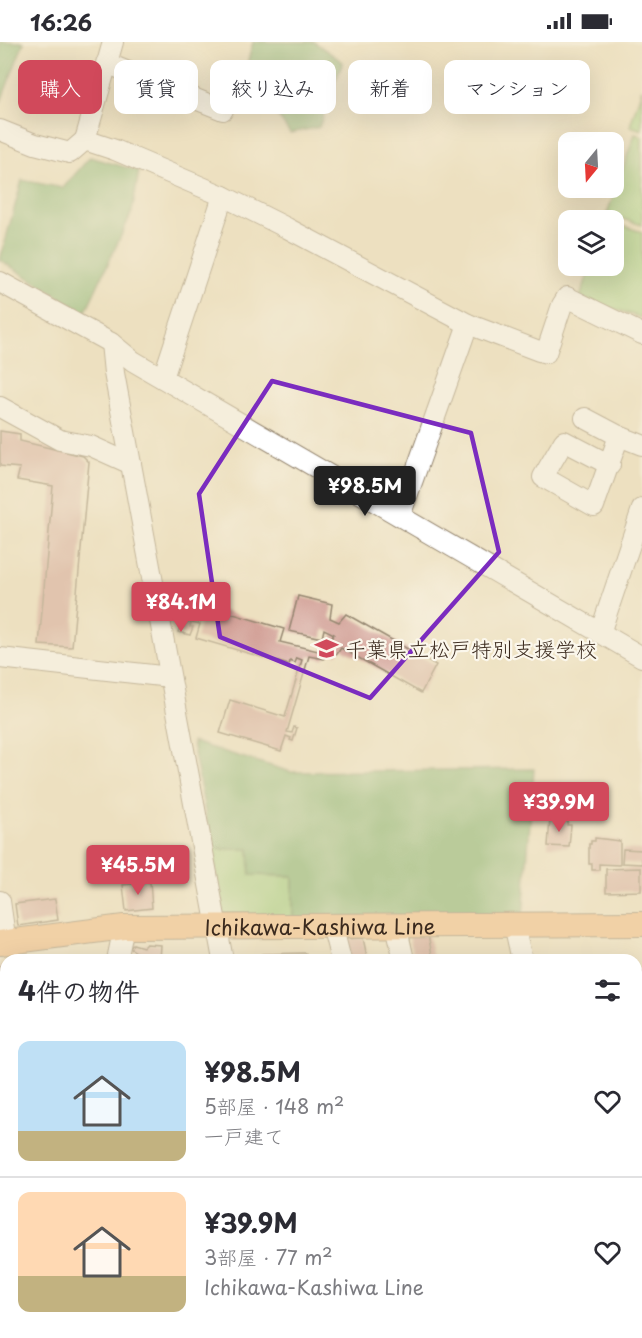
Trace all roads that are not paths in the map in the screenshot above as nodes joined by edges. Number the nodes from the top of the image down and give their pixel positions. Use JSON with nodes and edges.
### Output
{"nodes":[{"id":1,"x":113,"y":42,"type":"edge"},
{"id":2,"x":106,"y":63,"type":"junction"},
{"id":3,"x":210,"y":105,"type":"edge"},
{"id":4,"x":0,"y":130,"type":"edge"},
{"id":5,"x":85,"y":140,"type":"junction"},
{"id":6,"x":223,"y":196,"type":"junction"},
{"id":7,"x":0,"y":282,"type":"edge"},
{"id":8,"x":468,"y":324,"type":"junction"},
{"id":9,"x":642,"y":334,"type":"edge"},
{"id":10,"x":111,"y":343,"type":"junction"},
{"id":11,"x":164,"y":378,"type":"junction"},
{"id":12,"x":0,"y":407,"type":"edge"},
{"id":13,"x":585,"y":418,"type":"dead end"},
{"id":14,"x":619,"y":436,"type":"junction"},
{"id":15,"x":642,"y":445,"type":"edge"},
{"id":16,"x":131,"y":464,"type":"junction"},
{"id":17,"x":610,"y":465,"type":"dead end"},
{"id":18,"x":642,"y":509,"type":"edge"},
{"id":19,"x":400,"y":516,"type":"junction"},
{"id":20,"x":635,"y":557,"type":"edge"},
{"id":21,"x":600,"y":633,"type":"junction"},
{"id":22,"x":642,"y":657,"type":"edge"},
{"id":23,"x":0,"y":658,"type":"edge"},
{"id":24,"x":170,"y":677,"type":"junction"},
{"id":25,"x":0,"y":901,"type":"edge"},
{"id":26,"x":514,"y":924,"type":"junction"},
{"id":27,"x":642,"y":924,"type":"edge"},
{"id":28,"x":333,"y":925,"type":"junction"},
{"id":29,"x":396,"y":925,"type":"junction"},
{"id":30,"x":124,"y":927,"type":"junction"},
{"id":31,"x":216,"y":927,"type":"junction"},
{"id":32,"x":3,"y":943,"type":"edge"},
{"id":33,"x":118,"y":954,"type":"edge"},
{"id":34,"x":222,"y":954,"type":"edge"},
{"id":35,"x":339,"y":954,"type":"edge"},
{"id":36,"x":403,"y":954,"type":"edge"},
{"id":37,"x":521,"y":954,"type":"edge"}],
"edges":[{"from":1,"to":2,"type":"street"},
{"from":2,"to":3,"type":"street"},
{"from":2,"to":5,"type":"street"},
{"from":4,"to":5,"type":"street"},
{"from":5,"to":6,"type":"street"},
{"from":6,"to":8,"type":"street"},
{"from":6,"to":11,"type":"street"},
{"from":7,"to":10,"type":"street"},
{"from":8,"to":9,"type":"street"},
{"from":8,"to":19,"type":"street"},
{"from":10,"to":11,"type":"street"},
{"from":10,"to":16,"type":"street"},
{"from":11,"to":19,"type":"street"},
{"from":12,"to":16,"type":"street"},
{"from":13,"to":14,"type":"street"},
{"from":14,"to":15,"type":"street"},
{"from":14,"to":17,"type":"street"},
{"from":16,"to":24,"type":"street"},
{"from":18,"to":20,"type":"street"},
{"from":19,"to":21,"type":"street"},
{"from":20,"to":21,"type":"street"},
{"from":21,"to":22,"type":"street"},
{"from":23,"to":24,"type":"street"},
{"from":24,"to":31,"type":"street"},
{"from":25,"to":32,"type":"street"},
{"from":26,"to":27,"type":"main road","name":"Ichikawa-Kashiwa Line"},
{"from":26,"to":29,"type":"main road","name":"Ichikawa-Kashiwa Line"},
{"from":26,"to":37,"type":"street"},
{"from":28,"to":29,"type":"main road","name":"Ichikawa-Kashiwa Line"},
{"from":28,"to":31,"type":"main road","name":"Ichikawa-Kashiwa Line"},
{"from":28,"to":35,"type":"street"},
{"from":29,"to":36,"type":"street"},
{"from":30,"to":31,"type":"main road","name":"Ichikawa-Kashiwa Line"},
{"from":30,"to":32,"type":"main road","name":"Ichikawa-Kashiwa Line"},
{"from":30,"to":33,"type":"street"},
{"from":31,"to":34,"type":"street"}]}
